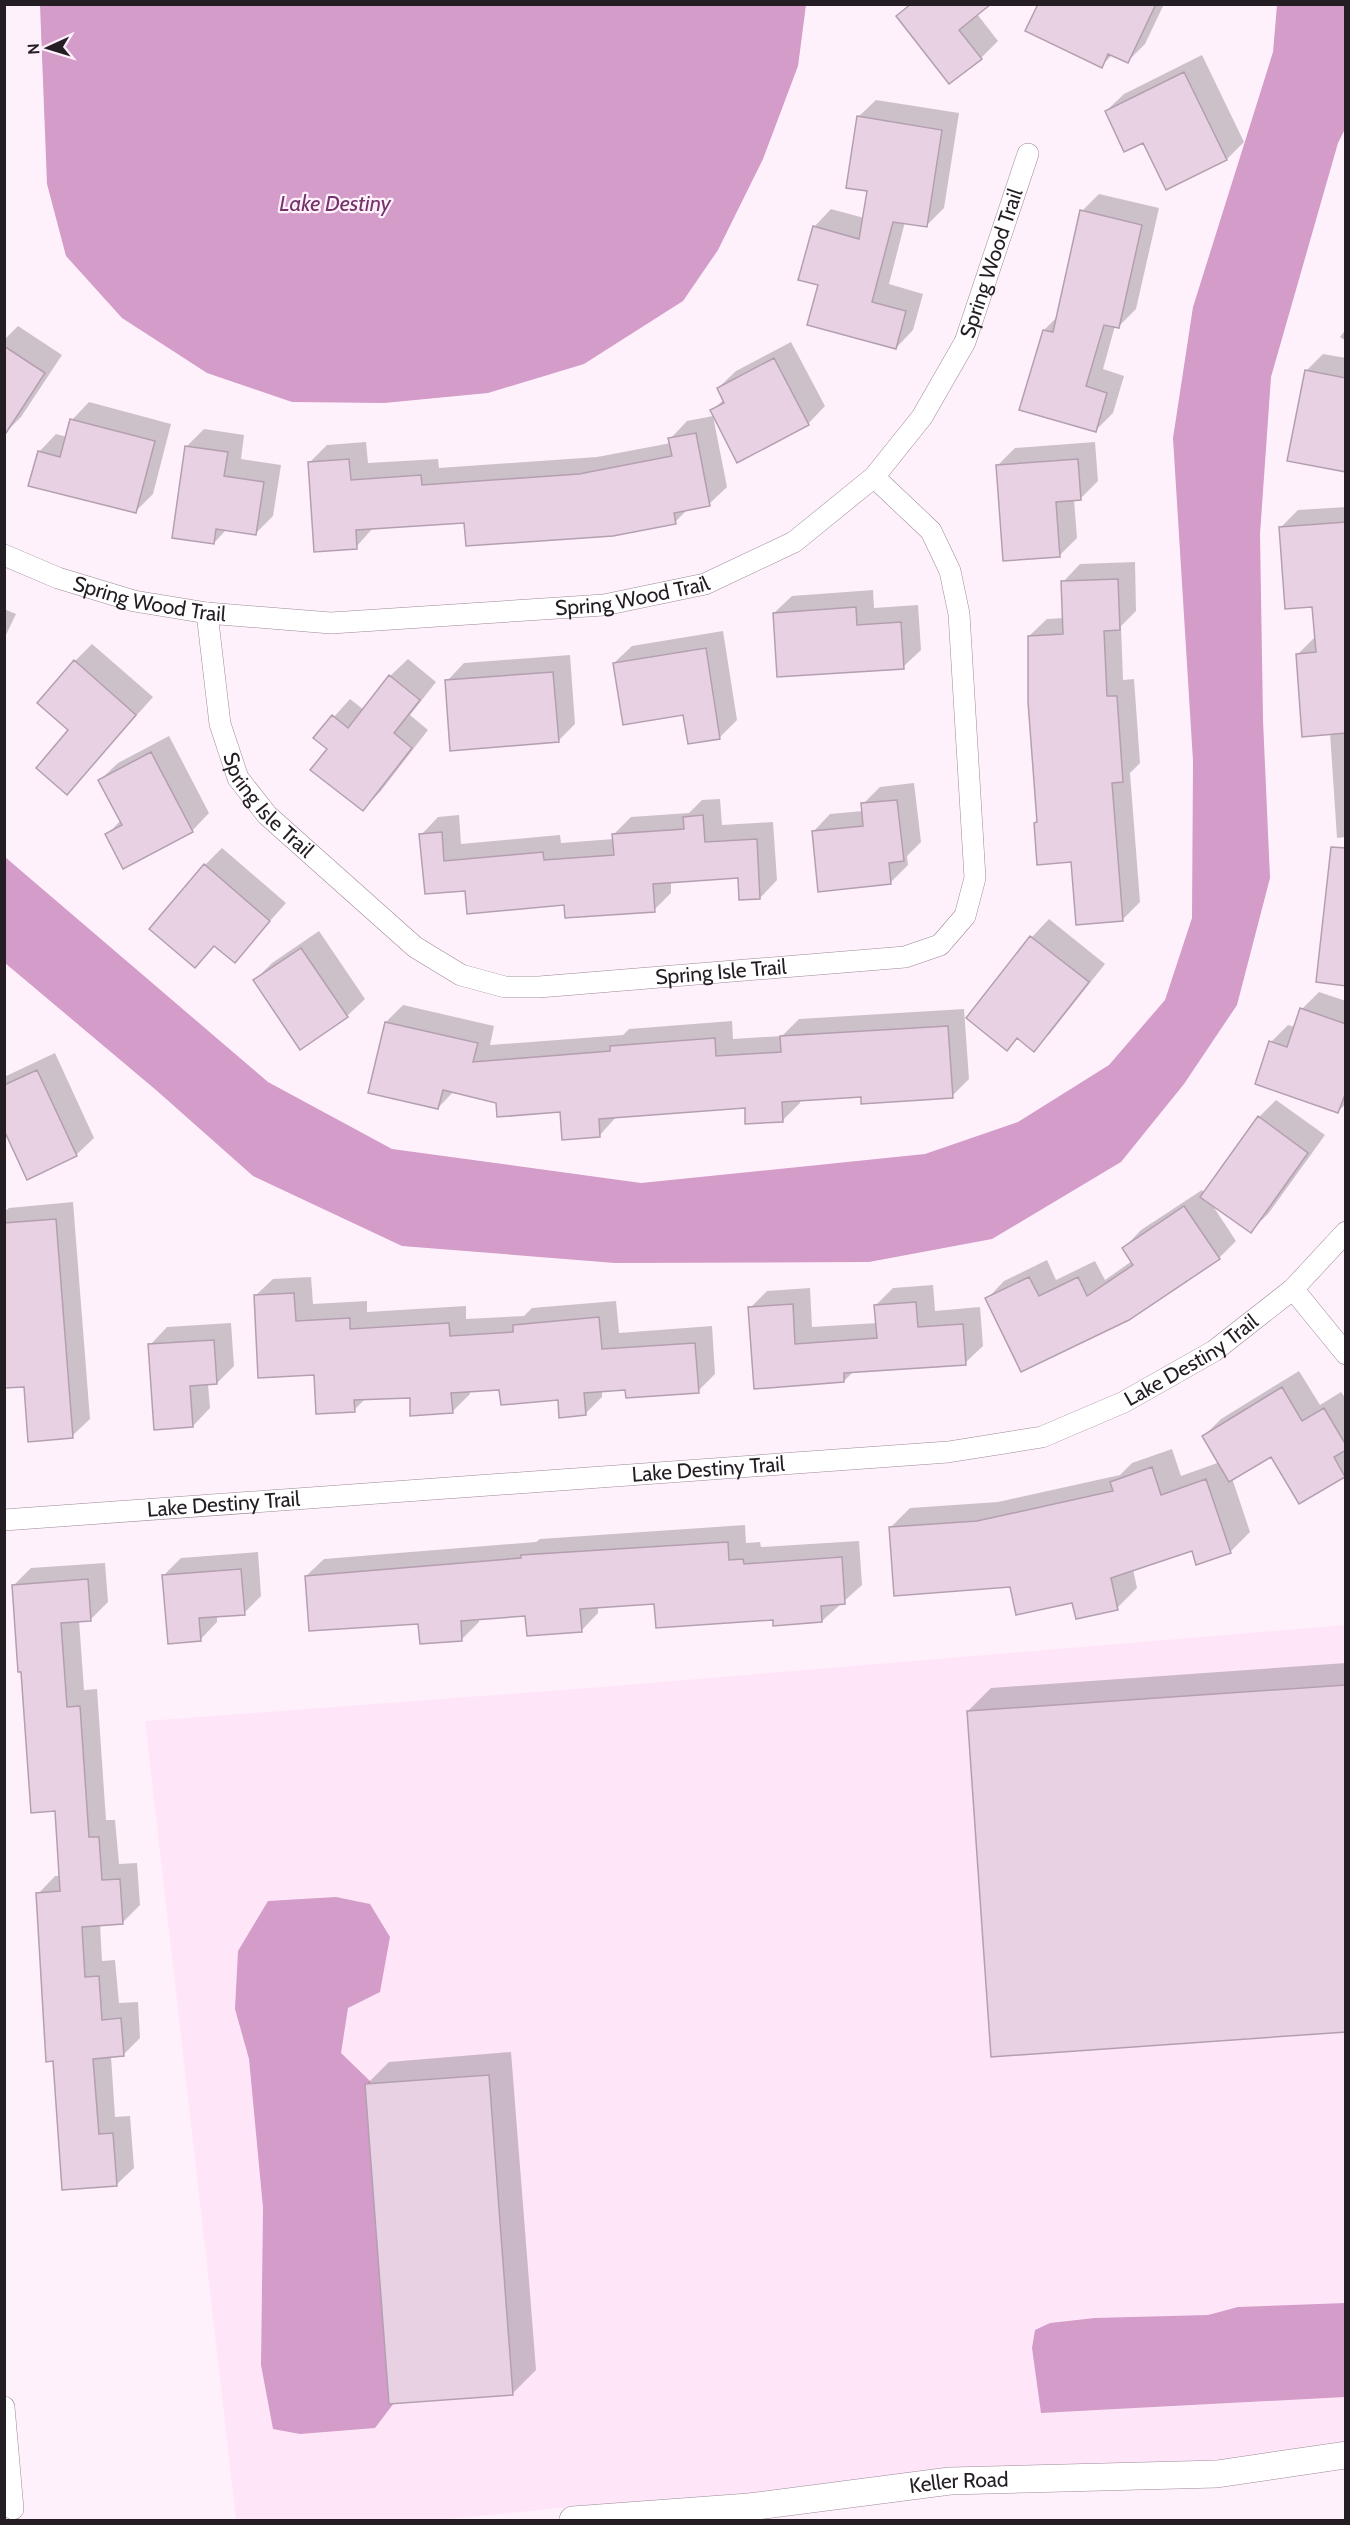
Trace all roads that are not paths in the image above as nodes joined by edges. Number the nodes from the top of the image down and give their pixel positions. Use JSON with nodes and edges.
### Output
{"nodes":[{"id":1,"x":1028,"y":154,"type":"dead end"},
{"id":2,"x":874,"y":477,"type":"junction"},
{"id":3,"x":4,"y":555,"type":"edge"},
{"id":4,"x":207,"y":613,"type":"junction"},
{"id":5,"x":1346,"y":1232,"type":"edge"},
{"id":6,"x":1293,"y":1289,"type":"junction"},
{"id":7,"x":1346,"y":1354,"type":"edge"},
{"id":8,"x":4,"y":1520,"type":"edge"},
{"id":9,"x":4,"y":2407,"type":"edge"},
{"id":10,"x":1346,"y":2455,"type":"edge"},
{"id":11,"x":13,"y":2509,"type":"dead end"},
{"id":12,"x":573,"y":2520,"type":"edge"}],
"edges":[{"from":1,"to":2,"type":"street","name":"Spring Wood Trail"},
{"from":2,"to":4,"type":"street","name":"Spring Wood Trail"},
{"from":2,"to":4,"type":"street","name":"Spring Isle Trail"},
{"from":3,"to":4,"type":"street","name":"Spring Wood Trail"},
{"from":5,"to":6,"type":"street","name":"Lake Destiny Trail"},
{"from":6,"to":7,"type":"street"},
{"from":6,"to":8,"type":"street","name":"Lake Destiny Trail"},
{"from":9,"to":11,"type":"street"},
{"from":10,"to":12,"type":"street","name":"Keller Road"}]}
